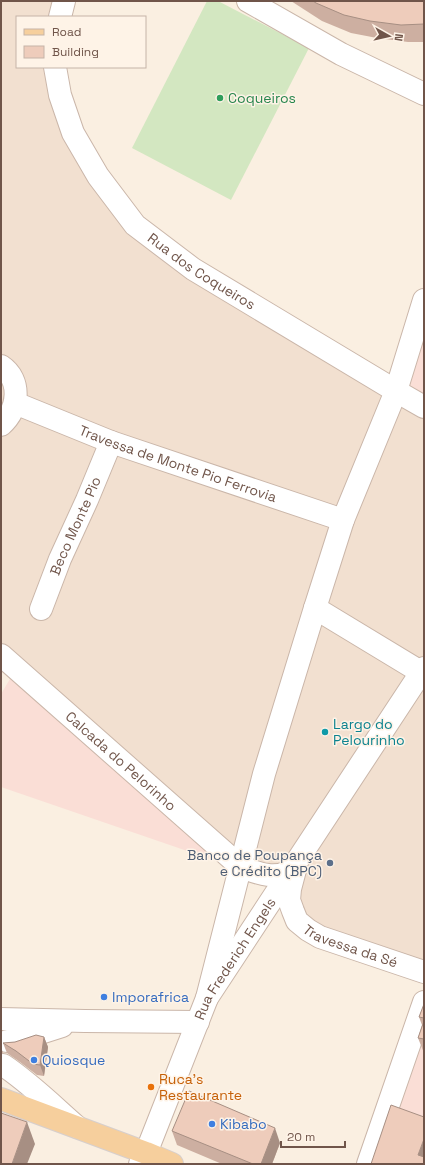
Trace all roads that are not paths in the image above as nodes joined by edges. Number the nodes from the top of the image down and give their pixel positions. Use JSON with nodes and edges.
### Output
{"nodes":[{"id":1,"x":64,"y":1,"type":"edge"},
{"id":2,"x":248,"y":1,"type":"edge"},
{"id":3,"x":60,"y":16,"type":"edge"},
{"id":4,"x":55,"y":68,"type":"edge"},
{"id":5,"x":424,"y":94,"type":"edge"},
{"id":6,"x":424,"y":300,"type":"edge"},
{"id":7,"x":1,"y":366,"type":"edge"},
{"id":8,"x":396,"y":391,"type":"junction"},
{"id":9,"x":15,"y":403,"type":"junction"},
{"id":10,"x":424,"y":407,"type":"edge"},
{"id":11,"x":1,"y":425,"type":"edge"},
{"id":12,"x":111,"y":442,"type":"junction"},
{"id":13,"x":343,"y":520,"type":"junction"},
{"id":14,"x":314,"y":608,"type":"junction"},
{"id":15,"x":41,"y":609,"type":"dead end"},
{"id":16,"x":1,"y":655,"type":"edge"},
{"id":17,"x":423,"y":671,"type":"edge"},
{"id":18,"x":294,"y":865,"type":"junction"},
{"id":19,"x":241,"y":867,"type":"junction"},
{"id":20,"x":424,"y":972,"type":"edge"},
{"id":21,"x":207,"y":998,"type":"junction"},
{"id":22,"x":424,"y":1002,"type":"edge"},
{"id":23,"x":1,"y":1019,"type":"edge"},
{"id":24,"x":74,"y":1021,"type":"junction"},
{"id":25,"x":198,"y":1022,"type":"junction"},
{"id":26,"x":418,"y":1040,"type":"edge"},
{"id":27,"x":7,"y":1041,"type":"edge"},
{"id":28,"x":3,"y":1065,"type":"dead end"},
{"id":29,"x":1,"y":1099,"type":"edge"},
{"id":30,"x":77,"y":1127,"type":"junction"},
{"id":31,"x":143,"y":1158,"type":"edge"},
{"id":32,"x":172,"y":1164,"type":"edge"},
{"id":33,"x":368,"y":1164,"type":"edge"}],
"edges":[{"from":1,"to":3,"type":"street"},
{"from":2,"to":5,"type":"street"},
{"from":4,"to":8,"type":"street","name":"Rua dos Coqueiros"},
{"from":6,"to":8,"type":"street"},
{"from":7,"to":9,"type":"street"},
{"from":8,"to":10,"type":"street","name":"Rua dos Coqueiros"},
{"from":8,"to":13,"type":"street"},
{"from":9,"to":11,"type":"street"},
{"from":9,"to":12,"type":"street","name":"Travessa de Monte Pio Ferrovia"},
{"from":12,"to":13,"type":"street","name":"Travessa de Monte Pio Ferrovia"},
{"from":12,"to":15,"type":"street","name":"Beco Monte Pio"},
{"from":13,"to":14,"type":"street"},
{"from":14,"to":17,"type":"street"},
{"from":14,"to":19,"type":"street"},
{"from":16,"to":19,"type":"street","name":"Calcada do Pelorinho"},
{"from":17,"to":18,"type":"street","name":"Rua Frederich Engels"},
{"from":18,"to":19,"type":"street"},
{"from":18,"to":20,"type":"street","name":"Travessa da Sé"},
{"from":18,"to":21,"type":"street","name":"Rua Frederich Engels"},
{"from":19,"to":21,"type":"street"},
{"from":21,"to":25,"type":"street","name":"Rua Frederich Engels"},
{"from":22,"to":26,"type":"street"},
{"from":23,"to":24,"type":"street"},
{"from":24,"to":25,"type":"street"},
{"from":24,"to":27,"type":"street"},
{"from":25,"to":31,"type":"street","name":"Rua Frederich Engels"},
{"from":26,"to":33,"type":"street"},
{"from":28,"to":30,"type":"street"},
{"from":29,"to":30,"type":"main road"},
{"from":30,"to":31,"type":"main road"},
{"from":31,"to":32,"type":"main road"}]}
